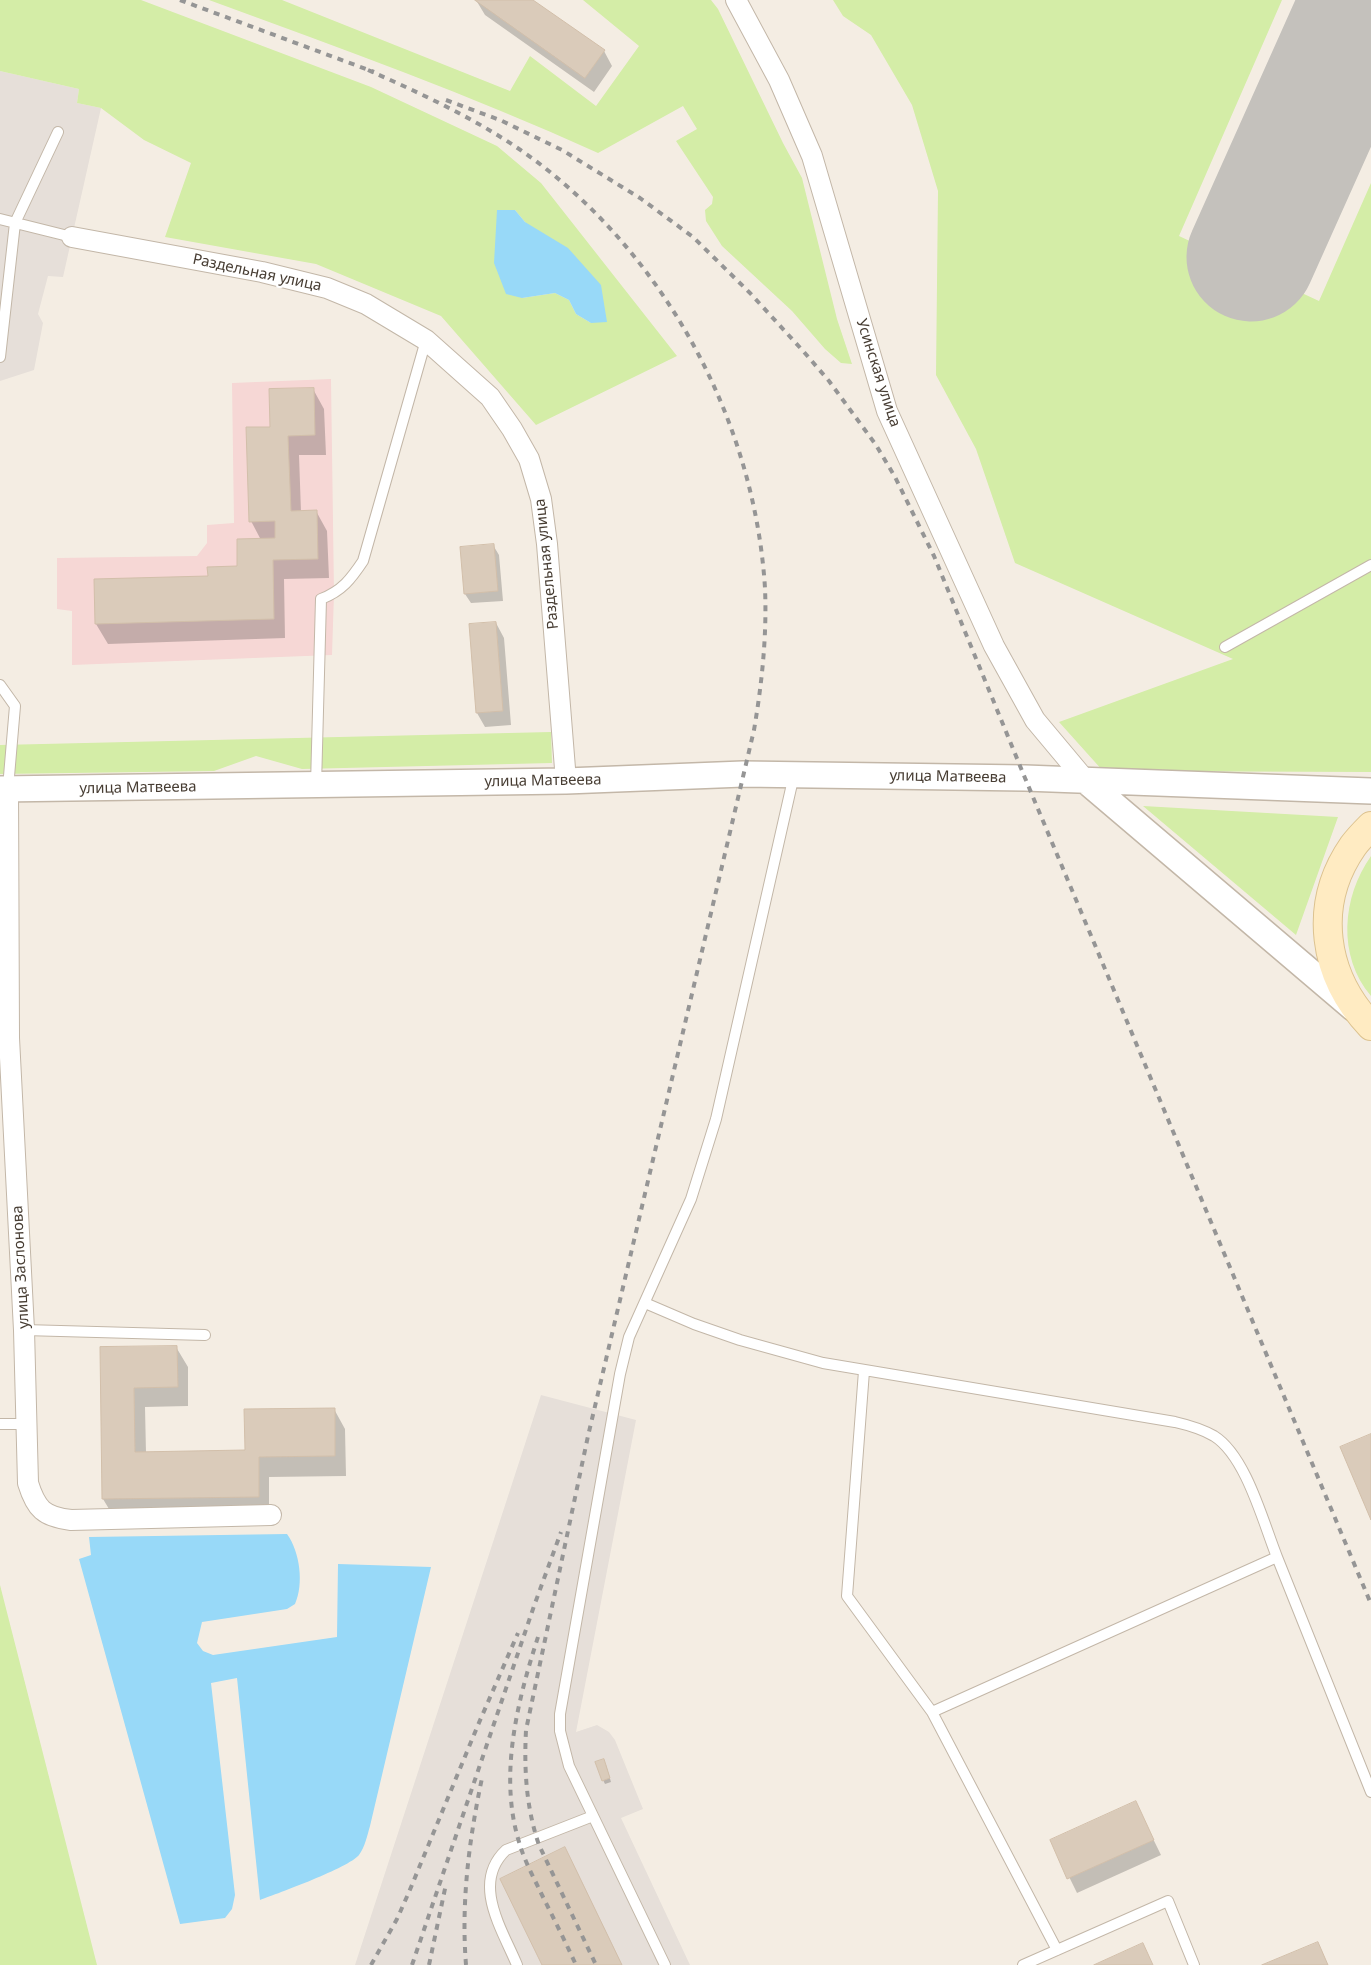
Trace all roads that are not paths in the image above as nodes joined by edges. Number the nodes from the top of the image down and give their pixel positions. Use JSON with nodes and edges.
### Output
{"nodes":[{"id":1,"x":736,"y":0,"type":"edge"},
{"id":2,"x":58,"y":132,"type":"dead end"},
{"id":3,"x":0,"y":220,"type":"edge"},
{"id":4,"x":15,"y":223,"type":"junction"},
{"id":5,"x":72,"y":237,"type":"joint"},
{"id":6,"x":426,"y":340,"type":"junction"},
{"id":7,"x":0,"y":357,"type":"edge"},
{"id":8,"x":1371,"y":565,"type":"edge"},
{"id":9,"x":1225,"y":648,"type":"dead end"},
{"id":10,"x":0,"y":685,"type":"edge"},
{"id":11,"x":795,"y":774,"type":"junction"},
{"id":12,"x":566,"y":781,"type":"junction"},
{"id":13,"x":1086,"y":781,"type":"junction"},
{"id":14,"x":316,"y":786,"type":"junction"},
{"id":15,"x":4,"y":789,"type":"edge"},
{"id":16,"x":1371,"y":791,"type":"edge"},
{"id":17,"x":1371,"y":826,"type":"edge"},
{"id":18,"x":1364,"y":1019,"type":"edge"},
{"id":19,"x":645,"y":1303,"type":"junction"},
{"id":20,"x":24,"y":1330,"type":"junction"},
{"id":21,"x":205,"y":1335,"type":"dead end"},
{"id":22,"x":864,"y":1371,"type":"junction"},
{"id":23,"x":0,"y":1424,"type":"edge"},
{"id":24,"x":28,"y":1424,"type":"junction"},
{"id":25,"x":271,"y":1515,"type":"dead end"},
{"id":26,"x":1277,"y":1556,"type":"junction"},
{"id":27,"x":932,"y":1712,"type":"junction"},
{"id":28,"x":1371,"y":1792,"type":"edge"},
{"id":29,"x":593,"y":1816,"type":"junction"},
{"id":30,"x":1057,"y":1950,"type":"junction"},
{"id":31,"x":517,"y":1965,"type":"edge"},
{"id":32,"x":665,"y":1965,"type":"edge"},
{"id":33,"x":1023,"y":1965,"type":"edge"},
{"id":34,"x":1194,"y":1965,"type":"edge"}],
"edges":[{"from":1,"to":13,"type":"street","name":"Усинская улица"},
{"from":2,"to":4,"type":"lane"},
{"from":3,"to":4,"type":"lane"},
{"from":4,"to":5,"type":"lane"},
{"from":4,"to":7,"type":"lane"},
{"from":5,"to":6,"type":"street","name":"Раздельная улица"},
{"from":6,"to":12,"type":"street","name":"Раздельная улица"},
{"from":6,"to":14,"type":"lane"},
{"from":8,"to":9,"type":"lane"},
{"from":10,"to":15,"type":"lane"},
{"from":11,"to":12,"type":"street","name":"улица Матвеева"},
{"from":11,"to":13,"type":"street","name":"улица Матвеева"},
{"from":11,"to":19,"type":"lane"},
{"from":12,"to":14,"type":"street","name":"улица Матвеева"},
{"from":13,"to":16,"type":"street","name":"улица Матвеева"},
{"from":13,"to":18,"type":"street"},
{"from":14,"to":15,"type":"street","name":"улица Матвеева"},
{"from":15,"to":20,"type":"street","name":"улица Заслонова"},
{"from":17,"to":18,"type":"main road"},
{"from":19,"to":22,"type":"lane"},
{"from":19,"to":29,"type":"lane"},
{"from":20,"to":21,"type":"lane"},
{"from":20,"to":24,"type":"street","name":"улица Заслонова"},
{"from":22,"to":26,"type":"lane"},
{"from":22,"to":27,"type":"lane"},
{"from":23,"to":24,"type":"lane"},
{"from":24,"to":25,"type":"street","name":"улица Заслонова"},
{"from":26,"to":27,"type":"lane"},
{"from":26,"to":28,"type":"lane"},
{"from":27,"to":30,"type":"lane"},
{"from":29,"to":31,"type":"lane"},
{"from":29,"to":32,"type":"lane"},
{"from":30,"to":33,"type":"lane"},
{"from":30,"to":34,"type":"lane"}]}
